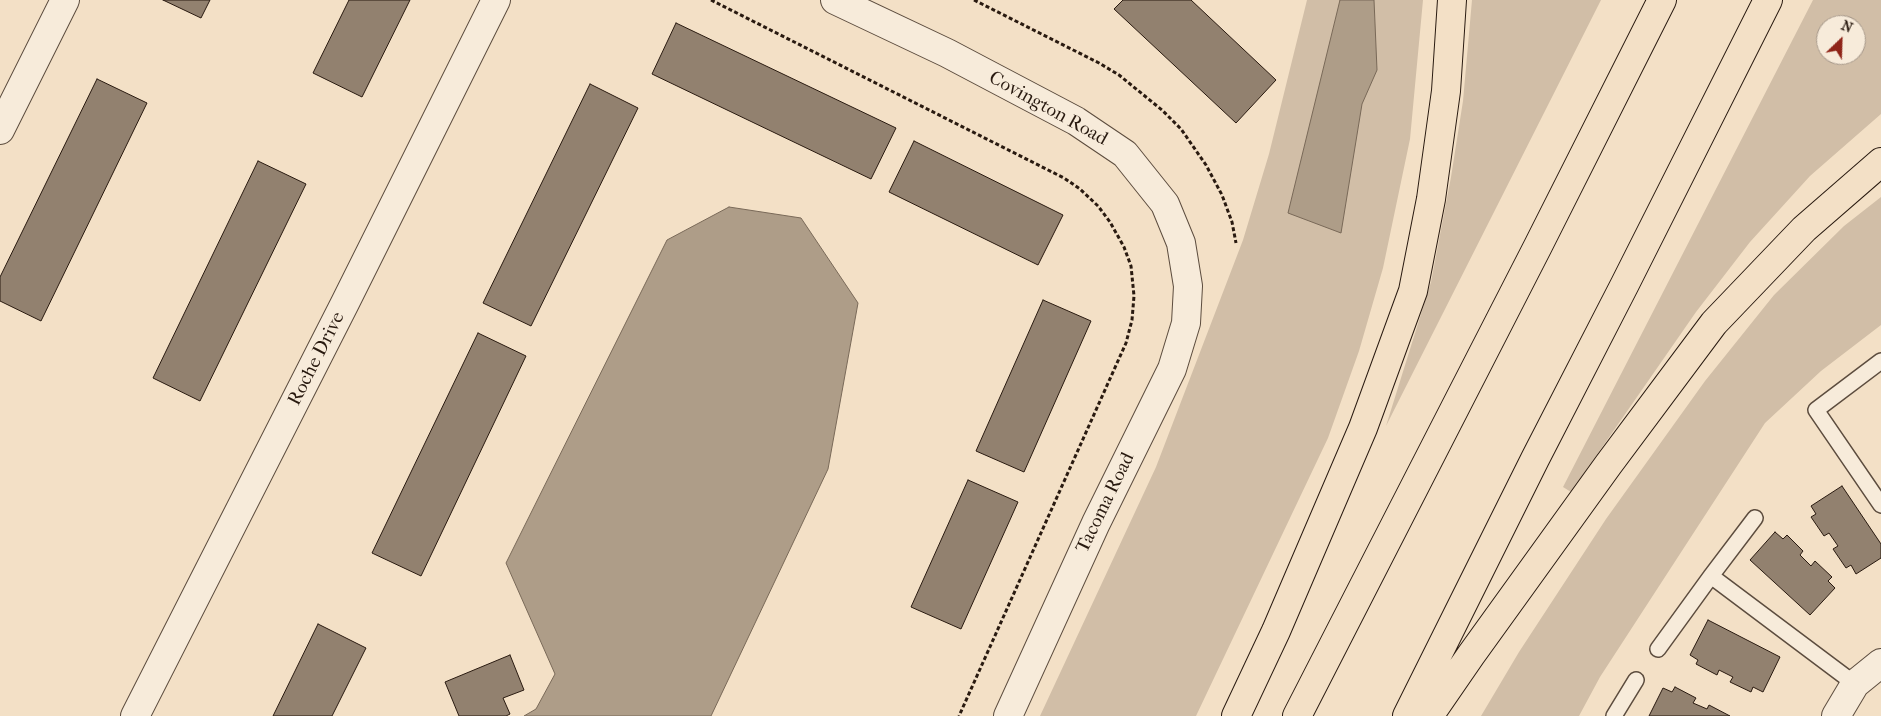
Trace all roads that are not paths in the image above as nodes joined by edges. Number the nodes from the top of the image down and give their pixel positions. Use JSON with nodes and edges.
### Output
{"nodes":[{"id":1,"x":65,"y":0,"type":"edge"},
{"id":2,"x":496,"y":0,"type":"edge"},
{"id":3,"x":835,"y":0,"type":"edge"},
{"id":4,"x":1452,"y":0,"type":"edge"},
{"id":5,"x":1662,"y":0,"type":"edge"},
{"id":6,"x":1768,"y":0,"type":"edge"},
{"id":7,"x":0,"y":130,"type":"edge"},
{"id":8,"x":1881,"y":162,"type":"edge"},
{"id":9,"x":1188,"y":286,"type":"joint"},
{"id":10,"x":1881,"y":361,"type":"edge"},
{"id":11,"x":1881,"y":505,"type":"edge"},
{"id":12,"x":1755,"y":518,"type":"dead end"},
{"id":13,"x":1711,"y":576,"type":"junction"},
{"id":14,"x":1658,"y":649,"type":"dead end"},
{"id":15,"x":1873,"y":672,"type":"edge"},
{"id":16,"x":1636,"y":680,"type":"dead end"},
{"id":17,"x":135,"y":716,"type":"edge"},
{"id":18,"x":1008,"y":716,"type":"edge"},
{"id":19,"x":1236,"y":716,"type":"edge"},
{"id":20,"x":1297,"y":716,"type":"edge"},
{"id":21,"x":1407,"y":716,"type":"edge"},
{"id":22,"x":1430,"y":716,"type":"edge"},
{"id":23,"x":1614,"y":716,"type":"edge"},
{"id":24,"x":1836,"y":716,"type":"edge"}],
"edges":[{"from":1,"to":7,"type":"street"},
{"from":2,"to":17,"type":"street","name":"Roche Drive"},
{"from":3,"to":9,"type":"street","name":"Covington Road"},
{"from":4,"to":19,"type":"highway"},
{"from":5,"to":20,"type":"highway"},
{"from":6,"to":21,"type":"highway"},
{"from":8,"to":22,"type":"highway"},
{"from":9,"to":18,"type":"street","name":"Tacoma Road"},
{"from":10,"to":11,"type":"lane"},
{"from":12,"to":13,"type":"lane"},
{"from":13,"to":14,"type":"lane"},
{"from":13,"to":15,"type":"lane"},
{"from":15,"to":24,"type":"street"},
{"from":16,"to":23,"type":"lane"}]}
